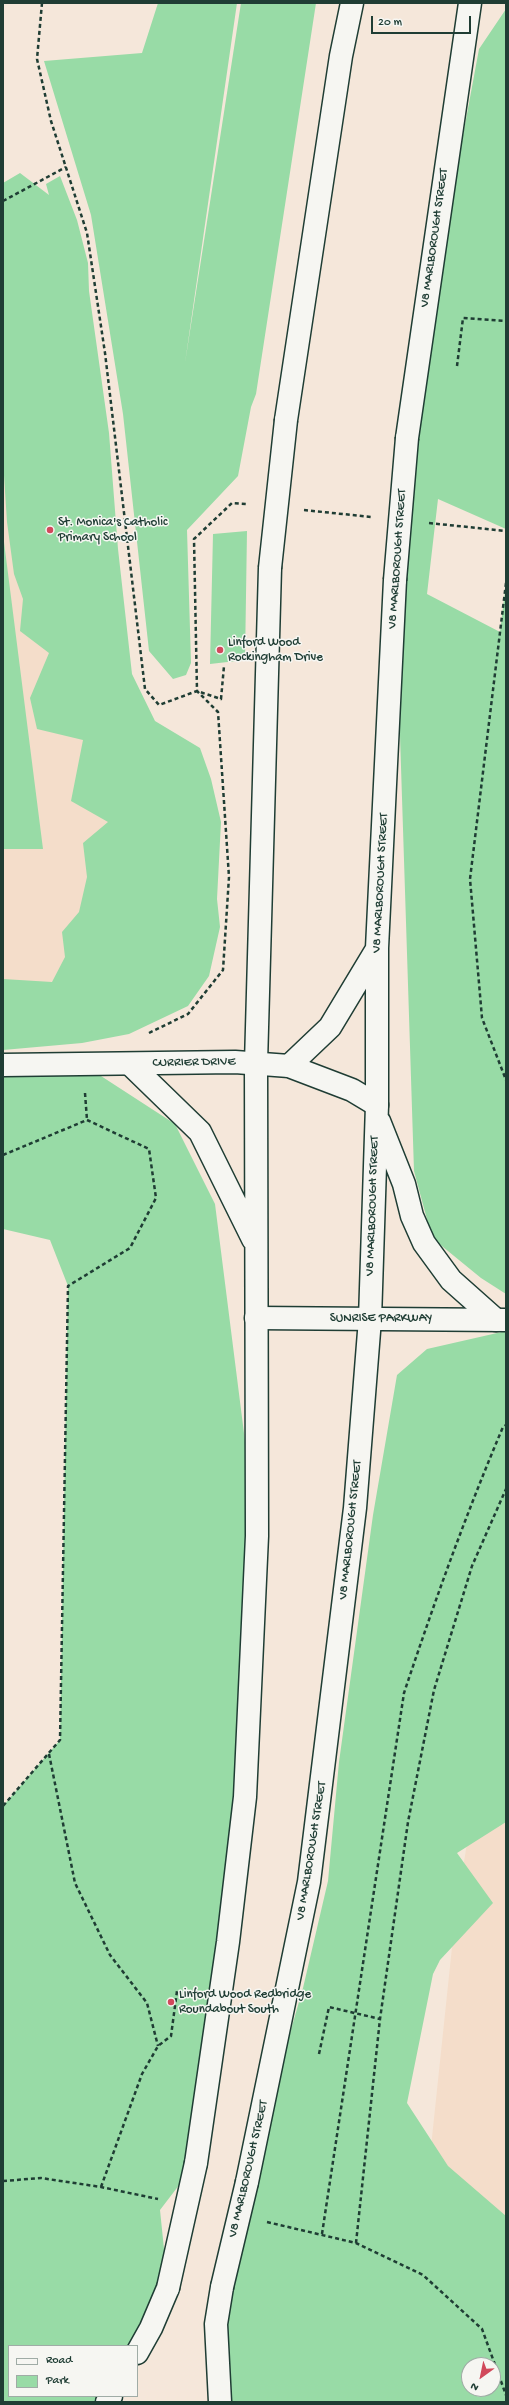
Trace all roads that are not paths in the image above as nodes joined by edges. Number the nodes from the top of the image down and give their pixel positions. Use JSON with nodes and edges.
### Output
{"nodes":[{"id":1,"x":352,"y":3,"type":"edge"},
{"id":2,"x":470,"y":3,"type":"edge"},
{"id":3,"x":377,"y":948,"type":"junction"},
{"id":4,"x":130,"y":1064,"type":"junction"},
{"id":5,"x":256,"y":1064,"type":"junction"},
{"id":6,"x":3,"y":1065,"type":"edge"},
{"id":7,"x":289,"y":1066,"type":"junction"},
{"id":8,"x":376,"y":1109,"type":"junction"},
{"id":9,"x":255,"y":1243,"type":"junction"},
{"id":10,"x":256,"y":1318,"type":"junction"},
{"id":11,"x":370,"y":1319,"type":"junction"},
{"id":12,"x":501,"y":1320,"type":"edge"},
{"id":13,"x":138,"y":2351,"type":"edge"},
{"id":14,"x":220,"y":2402,"type":"edge"}],
"edges":[{"from":1,"to":5,"type":"main road","bridge":true},
{"from":2,"to":3,"type":"main road","name":"V8 MARLBOROUGH STREET","bridge":true},
{"from":3,"to":7,"type":"main road"},
{"from":3,"to":8,"type":"main road","name":"V8 MARLBOROUGH STREET"},
{"from":4,"to":5,"type":"main road","name":"CURRIER DRIVE"},
{"from":4,"to":6,"type":"main road","name":"CURRIER DRIVE"},
{"from":4,"to":9,"type":"main road"},
{"from":5,"to":7,"type":"main road","name":"CURRIER DRIVE"},
{"from":5,"to":9,"type":"main road"},
{"from":7,"to":8,"type":"main road","name":"CURRIER DRIVE"},
{"from":8,"to":11,"type":"main road","name":"V8 MARLBOROUGH STREET"},
{"from":8,"to":12,"type":"main road"},
{"from":9,"to":10,"type":"main road"},
{"from":10,"to":11,"type":"main road","name":"SUNRISE PARKWAY"},
{"from":10,"to":13,"type":"main road","bridge":true},
{"from":11,"to":12,"type":"main road","name":"SUNRISE PARKWAY"},
{"from":11,"to":14,"type":"main road","name":"V8 MARLBOROUGH STREET","bridge":true}]}
